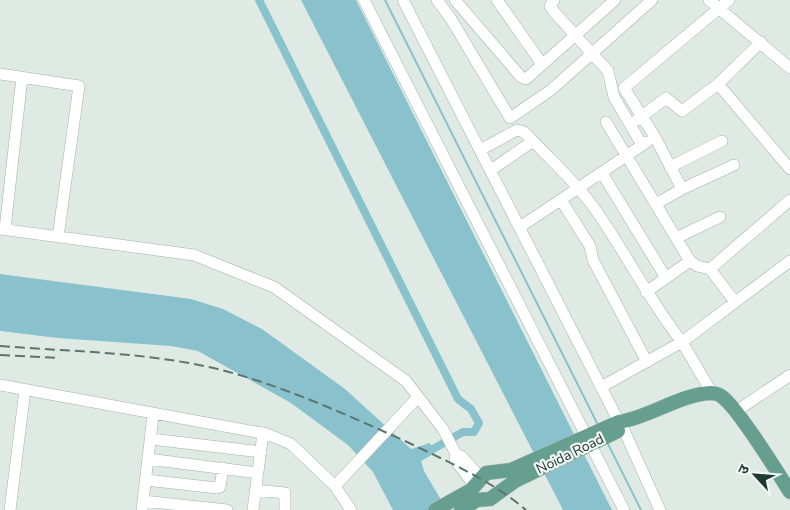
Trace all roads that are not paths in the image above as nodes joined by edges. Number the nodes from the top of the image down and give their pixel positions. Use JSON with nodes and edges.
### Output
{"nodes":[{"id":1,"x":364,"y":0,"type":"edge"},
{"id":2,"x":403,"y":0,"type":"edge"},
{"id":3,"x":437,"y":0,"type":"edge"},
{"id":4,"x":497,"y":0,"type":"edge"},
{"id":5,"x":554,"y":0,"type":"edge"},
{"id":6,"x":616,"y":0,"type":"edge"},
{"id":7,"x":652,"y":0,"type":"edge"},
{"id":8,"x":709,"y":0,"type":"edge"},
{"id":9,"x":729,"y":0,"type":"edge"},
{"id":10,"x":460,"y":1,"type":"edge"},
{"id":11,"x":720,"y":9,"type":"junction"},
{"id":12,"x":574,"y":36,"type":"junction"},
{"id":13,"x":761,"y":42,"type":"junction"},
{"id":14,"x":593,"y":54,"type":"junction"},
{"id":15,"x":786,"y":55,"type":"edge"},
{"id":16,"x":542,"y":64,"type":"junction"},
{"id":17,"x":790,"y":68,"type":"edge"},
{"id":18,"x":0,"y":74,"type":"edge"},
{"id":19,"x":22,"y":77,"type":"junction"},
{"id":20,"x":718,"y":84,"type":"junction"},
{"id":21,"x":642,"y":116,"type":"junction"},
{"id":22,"x":510,"y":118,"type":"junction"},
{"id":23,"x":606,"y":122,"type":"dead end"},
{"id":24,"x":629,"y":125,"type":"junction"},
{"id":25,"x":517,"y":130,"type":"junction"},
{"id":26,"x":655,"y":137,"type":"junction"},
{"id":27,"x":533,"y":141,"type":"junction"},
{"id":28,"x":722,"y":142,"type":"dead end"},
{"id":29,"x":642,"y":145,"type":"junction"},
{"id":30,"x":480,"y":150,"type":"junction"},
{"id":31,"x":626,"y":155,"type":"junction"},
{"id":32,"x":734,"y":165,"type":"dead end"},
{"id":33,"x":670,"y":167,"type":"junction"},
{"id":34,"x":790,"y":169,"type":"edge"},
{"id":35,"x":491,"y":170,"type":"junction"},
{"id":36,"x":602,"y":173,"type":"junction"},
{"id":37,"x":579,"y":189,"type":"junction"},
{"id":38,"x":682,"y":189,"type":"junction"},
{"id":39,"x":561,"y":200,"type":"junction"},
{"id":40,"x":790,"y":200,"type":"edge"},
{"id":41,"x":656,"y":204,"type":"junction"},
{"id":42,"x":720,"y":217,"type":"dead end"},
{"id":43,"x":520,"y":227,"type":"junction"},
{"id":44,"x":3,"y":229,"type":"edge"},
{"id":45,"x":58,"y":237,"type":"junction"},
{"id":46,"x":676,"y":238,"type":"junction"},
{"id":47,"x":690,"y":261,"type":"junction"},
{"id":48,"x":790,"y":261,"type":"edge"},
{"id":49,"x":710,"y":269,"type":"junction"},
{"id":50,"x":666,"y":278,"type":"junction"},
{"id":51,"x":646,"y":292,"type":"junction"},
{"id":52,"x":735,"y":302,"type":"junction"},
{"id":53,"x":682,"y":342,"type":"junction"},
{"id":54,"x":647,"y":362,"type":"junction"},
{"id":55,"x":790,"y":374,"type":"edge"},
{"id":56,"x":0,"y":386,"type":"edge"},
{"id":57,"x":602,"y":387,"type":"junction"},
{"id":58,"x":25,"y":390,"type":"junction"},
{"id":59,"x":712,"y":393,"type":"junction"},
{"id":60,"x":418,"y":397,"type":"junction"},
{"id":61,"x":736,"y":412,"type":"junction"},
{"id":62,"x":153,"y":415,"type":"junction"},
{"id":63,"x":620,"y":425,"type":"junction"},
{"id":64,"x":263,"y":433,"type":"junction"},
{"id":65,"x":591,"y":438,"type":"junction"},
{"id":66,"x":151,"y":439,"type":"junction"},
{"id":67,"x":261,"y":452,"type":"junction"},
{"id":68,"x":148,"y":459,"type":"junction"},
{"id":69,"x":536,"y":465,"type":"junction"},
{"id":70,"x":223,"y":468,"type":"junction"},
{"id":71,"x":503,"y":471,"type":"junction"},
{"id":72,"x":258,"y":473,"type":"junction"},
{"id":73,"x":146,"y":480,"type":"junction"},
{"id":74,"x":335,"y":486,"type":"junction"},
{"id":75,"x":206,"y":487,"type":"junction"},
{"id":76,"x":476,"y":488,"type":"junction"},
{"id":77,"x":506,"y":488,"type":"junction"},
{"id":78,"x":256,"y":490,"type":"junction"},
{"id":79,"x":790,"y":492,"type":"edge"},
{"id":80,"x":143,"y":505,"type":"edge"},
{"id":81,"x":458,"y":505,"type":"edge"},
{"id":82,"x":204,"y":507,"type":"junction"},
{"id":83,"x":10,"y":510,"type":"edge"},
{"id":84,"x":227,"y":510,"type":"edge"},
{"id":85,"x":253,"y":510,"type":"edge"},
{"id":86,"x":285,"y":510,"type":"edge"},
{"id":87,"x":351,"y":510,"type":"edge"},
{"id":88,"x":434,"y":510,"type":"edge"},
{"id":89,"x":624,"y":510,"type":"edge"},
{"id":90,"x":660,"y":510,"type":"edge"}],
"edges":[{"from":1,"to":65,"type":"street"},
{"from":2,"to":30,"type":"street"},
{"from":3,"to":22,"type":"street"},
{"from":4,"to":16,"type":"street"},
{"from":5,"to":12,"type":"street"},
{"from":6,"to":12,"type":"street"},
{"from":7,"to":14,"type":"street"},
{"from":8,"to":11,"type":"street"},
{"from":9,"to":11,"type":"street"},
{"from":10,"to":16,"type":"street"},
{"from":11,"to":13,"type":"street"},
{"from":11,"to":21,"type":"street"},
{"from":12,"to":14,"type":"street"},
{"from":12,"to":16,"type":"street"},
{"from":13,"to":15,"type":"street"},
{"from":13,"to":20,"type":"street"},
{"from":14,"to":22,"type":"street"},
{"from":14,"to":24,"type":"street"},
{"from":15,"to":17,"type":"street"},
{"from":18,"to":19,"type":"street"},
{"from":19,"to":44,"type":"street"},
{"from":19,"to":45,"type":"street"},
{"from":20,"to":21,"type":"street"},
{"from":20,"to":34,"type":"street"},
{"from":21,"to":24,"type":"street"},
{"from":21,"to":26,"type":"street"},
{"from":22,"to":25,"type":"street"},
{"from":23,"to":31,"type":"street"},
{"from":24,"to":29,"type":"street"},
{"from":25,"to":27,"type":"street"},
{"from":25,"to":30,"type":"street"},
{"from":26,"to":29,"type":"street"},
{"from":26,"to":33,"type":"street"},
{"from":27,"to":35,"type":"street"},
{"from":27,"to":37,"type":"street"},
{"from":28,"to":33,"type":"street"},
{"from":29,"to":31,"type":"street"},
{"from":30,"to":35,"type":"street"},
{"from":31,"to":36,"type":"street"},
{"from":31,"to":41,"type":"street"},
{"from":32,"to":38,"type":"street"},
{"from":33,"to":38,"type":"street"},
{"from":35,"to":43,"type":"street"},
{"from":36,"to":37,"type":"street"},
{"from":36,"to":50,"type":"street"},
{"from":37,"to":39,"type":"street"},
{"from":37,"to":51,"type":"street"},
{"from":38,"to":41,"type":"street"},
{"from":39,"to":43,"type":"street"},
{"from":39,"to":54,"type":"street"},
{"from":40,"to":49,"type":"street"},
{"from":41,"to":46,"type":"street"},
{"from":42,"to":46,"type":"street"},
{"from":43,"to":57,"type":"street"},
{"from":44,"to":45,"type":"street"},
{"from":45,"to":60,"type":"street"},
{"from":46,"to":47,"type":"street"},
{"from":47,"to":49,"type":"street"},
{"from":47,"to":50,"type":"street"},
{"from":48,"to":52,"type":"street"},
{"from":49,"to":52,"type":"street"},
{"from":50,"to":51,"type":"street"},
{"from":51,"to":53,"type":"street"},
{"from":52,"to":53,"type":"street"},
{"from":53,"to":54,"type":"street"},
{"from":53,"to":59,"type":"street"},
{"from":54,"to":57,"type":"street"},
{"from":55,"to":61,"type":"street"},
{"from":56,"to":58,"type":"street"},
{"from":57,"to":63,"type":"street"},
{"from":58,"to":62,"type":"street"},
{"from":58,"to":83,"type":"street"},
{"from":59,"to":61,"type":"main road"},
{"from":59,"to":63,"type":"main road","name":"Noida Road"},
{"from":60,"to":74,"type":"street"},
{"from":60,"to":76,"type":"street"},
{"from":61,"to":79,"type":"main road"},
{"from":62,"to":64,"type":"street"},
{"from":62,"to":66,"type":"street"},
{"from":63,"to":65,"type":"main road","name":"Noida Road"},
{"from":63,"to":90,"type":"street"},
{"from":64,"to":67,"type":"street"},
{"from":64,"to":74,"type":"street"},
{"from":65,"to":69,"type":"main road","name":"Noida Road"},
{"from":65,"to":89,"type":"street"},
{"from":66,"to":67,"type":"street"},
{"from":66,"to":68,"type":"street"},
{"from":67,"to":72,"type":"street"},
{"from":68,"to":70,"type":"street"},
{"from":68,"to":73,"type":"street"},
{"from":69,"to":71,"type":"main road","name":"Noida Road"},
{"from":69,"to":77,"type":"main road","name":"Noida Road"},
{"from":70,"to":72,"type":"street"},
{"from":70,"to":75,"type":"street"},
{"from":71,"to":76,"type":"main road","name":"Noida Road"},
{"from":71,"to":77,"type":"main road"},
{"from":72,"to":78,"type":"street"},
{"from":73,"to":75,"type":"street"},
{"from":73,"to":80,"type":"street"},
{"from":74,"to":87,"type":"street"},
{"from":75,"to":82,"type":"street"},
{"from":76,"to":77,"type":"main road","name":"Noida Road"},
{"from":76,"to":81,"type":"main road"},
{"from":78,"to":85,"type":"street"},
{"from":78,"to":86,"type":"street"},
{"from":80,"to":82,"type":"street"},
{"from":81,"to":88,"type":"main road"},
{"from":82,"to":84,"type":"street"}]}
